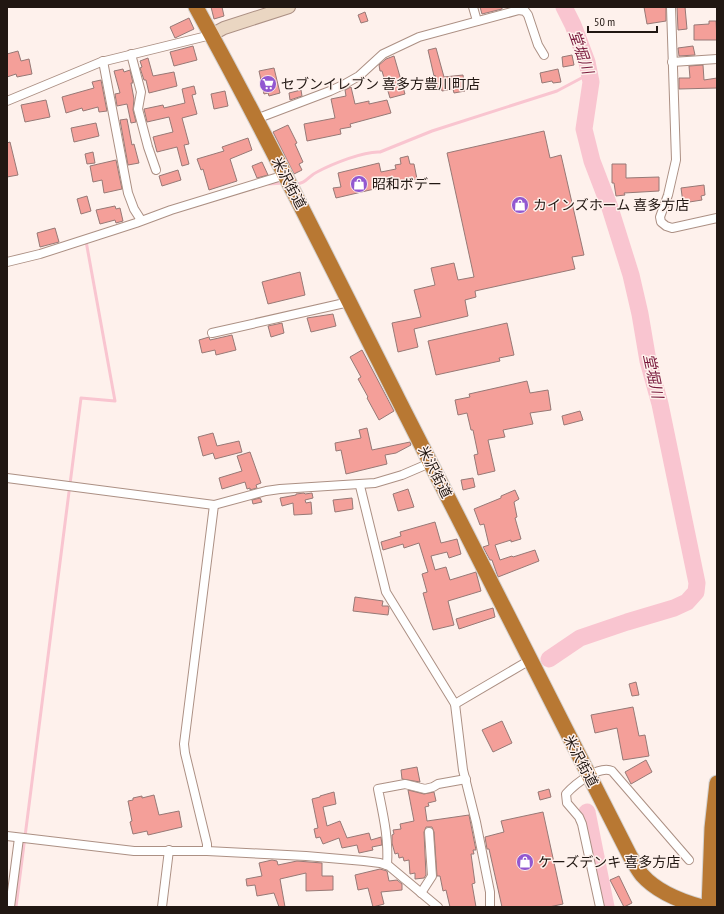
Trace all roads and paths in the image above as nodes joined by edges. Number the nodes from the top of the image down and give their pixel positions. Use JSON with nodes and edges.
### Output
{"nodes":[{"id":1,"x":196,"y":7,"type":"edge"},
{"id":2,"x":289,"y":7,"type":"edge"},
{"id":3,"x":473,"y":7,"type":"edge"},
{"id":4,"x":671,"y":7,"type":"edge"},
{"id":5,"x":477,"y":21,"type":"junction"},
{"id":6,"x":211,"y":35,"type":"junction"},
{"id":7,"x":131,"y":54,"type":"junction"},
{"id":8,"x":544,"y":55,"type":"dead end"},
{"id":9,"x":717,"y":59,"type":"edge"},
{"id":10,"x":103,"y":61,"type":"junction"},
{"id":11,"x":672,"y":62,"type":"junction"},
{"id":12,"x":7,"y":101,"type":"edge"},
{"id":13,"x":256,"y":119,"type":"junction"},
{"id":14,"x":156,"y":170,"type":"dead end"},
{"id":15,"x":285,"y":175,"type":"junction"},
{"id":16,"x":717,"y":218,"type":"edge"},
{"id":17,"x":141,"y":220,"type":"junction"},
{"id":18,"x":7,"y":262,"type":"edge"},
{"id":19,"x":349,"y":302,"type":"junction"},
{"id":20,"x":212,"y":333,"type":"dead end"},
{"id":21,"x":430,"y":463,"type":"junction"},
{"id":22,"x":7,"y":478,"type":"edge"},
{"id":23,"x":360,"y":486,"type":"dead end"},
{"id":24,"x":214,"y":505,"type":"junction"},
{"id":25,"x":530,"y":660,"type":"junction"},
{"id":26,"x":455,"y":704,"type":"junction"},
{"id":27,"x":589,"y":776,"type":"junction"},
{"id":28,"x":466,"y":779,"type":"junction"},
{"id":29,"x":717,"y":782,"type":"edge"},
{"id":30,"x":429,"y":832,"type":"dead end"},
{"id":31,"x":7,"y":836,"type":"edge"},
{"id":32,"x":19,"y":838,"type":"junction"},
{"id":33,"x":169,"y":850,"type":"junction"},
{"id":34,"x":207,"y":851,"type":"junction"},
{"id":35,"x":689,"y":860,"type":"dead end"},
{"id":36,"x":387,"y":865,"type":"junction"},
{"id":37,"x":421,"y":893,"type":"junction"},
{"id":38,"x":10,"y":907,"type":"edge"},
{"id":39,"x":162,"y":907,"type":"edge"},
{"id":40,"x":438,"y":907,"type":"edge"},
{"id":41,"x":490,"y":907,"type":"edge"},
{"id":42,"x":600,"y":907,"type":"edge"},
{"id":43,"x":702,"y":907,"type":"edge"},
{"id":44,"x":709,"y":907,"type":"edge"}],
"edges":[{"from":1,"to":6,"type":"highway","name":"米沢街道"},
{"from":2,"to":6,"type":"street"},
{"from":3,"to":5,"type":"street"},
{"from":4,"to":11,"type":"street"},
{"from":5,"to":8,"type":"street"},
{"from":5,"to":13,"type":"street"},
{"from":6,"to":7,"type":"street"},
{"from":6,"to":13,"type":"highway","name":"米沢街道"},
{"from":7,"to":10,"type":"street"},
{"from":7,"to":14,"type":"street"},
{"from":9,"to":11,"type":"street"},
{"from":10,"to":12,"type":"street"},
{"from":10,"to":17,"type":"street"},
{"from":11,"to":16,"type":"street"},
{"from":13,"to":15,"type":"highway","name":"米沢街道"},
{"from":15,"to":17,"type":"street"},
{"from":15,"to":19,"type":"highway","name":"米沢街道"},
{"from":17,"to":18,"type":"street"},
{"from":19,"to":20,"type":"street"},
{"from":19,"to":21,"type":"highway","name":"米沢街道"},
{"from":21,"to":24,"type":"street"},
{"from":21,"to":25,"type":"highway","name":"米沢街道"},
{"from":22,"to":24,"type":"street"},
{"from":23,"to":26,"type":"street"},
{"from":24,"to":34,"type":"street"},
{"from":25,"to":26,"type":"street"},
{"from":25,"to":27,"type":"highway","name":"米沢街道"},
{"from":26,"to":28,"type":"street"},
{"from":27,"to":35,"type":"street"},
{"from":27,"to":42,"type":"street"},
{"from":27,"to":43,"type":"highway","name":"米沢街道"},
{"from":28,"to":36,"type":"street"},
{"from":28,"to":41,"type":"street"},
{"from":29,"to":44,"type":"highway"},
{"from":30,"to":37,"type":"street"},
{"from":31,"to":32,"type":"street"},
{"from":32,"to":33,"type":"street"},
{"from":32,"to":38,"type":"street"},
{"from":33,"to":34,"type":"street"},
{"from":33,"to":39,"type":"street"},
{"from":34,"to":36,"type":"street"},
{"from":36,"to":37,"type":"street"},
{"from":37,"to":40,"type":"street"}]}
